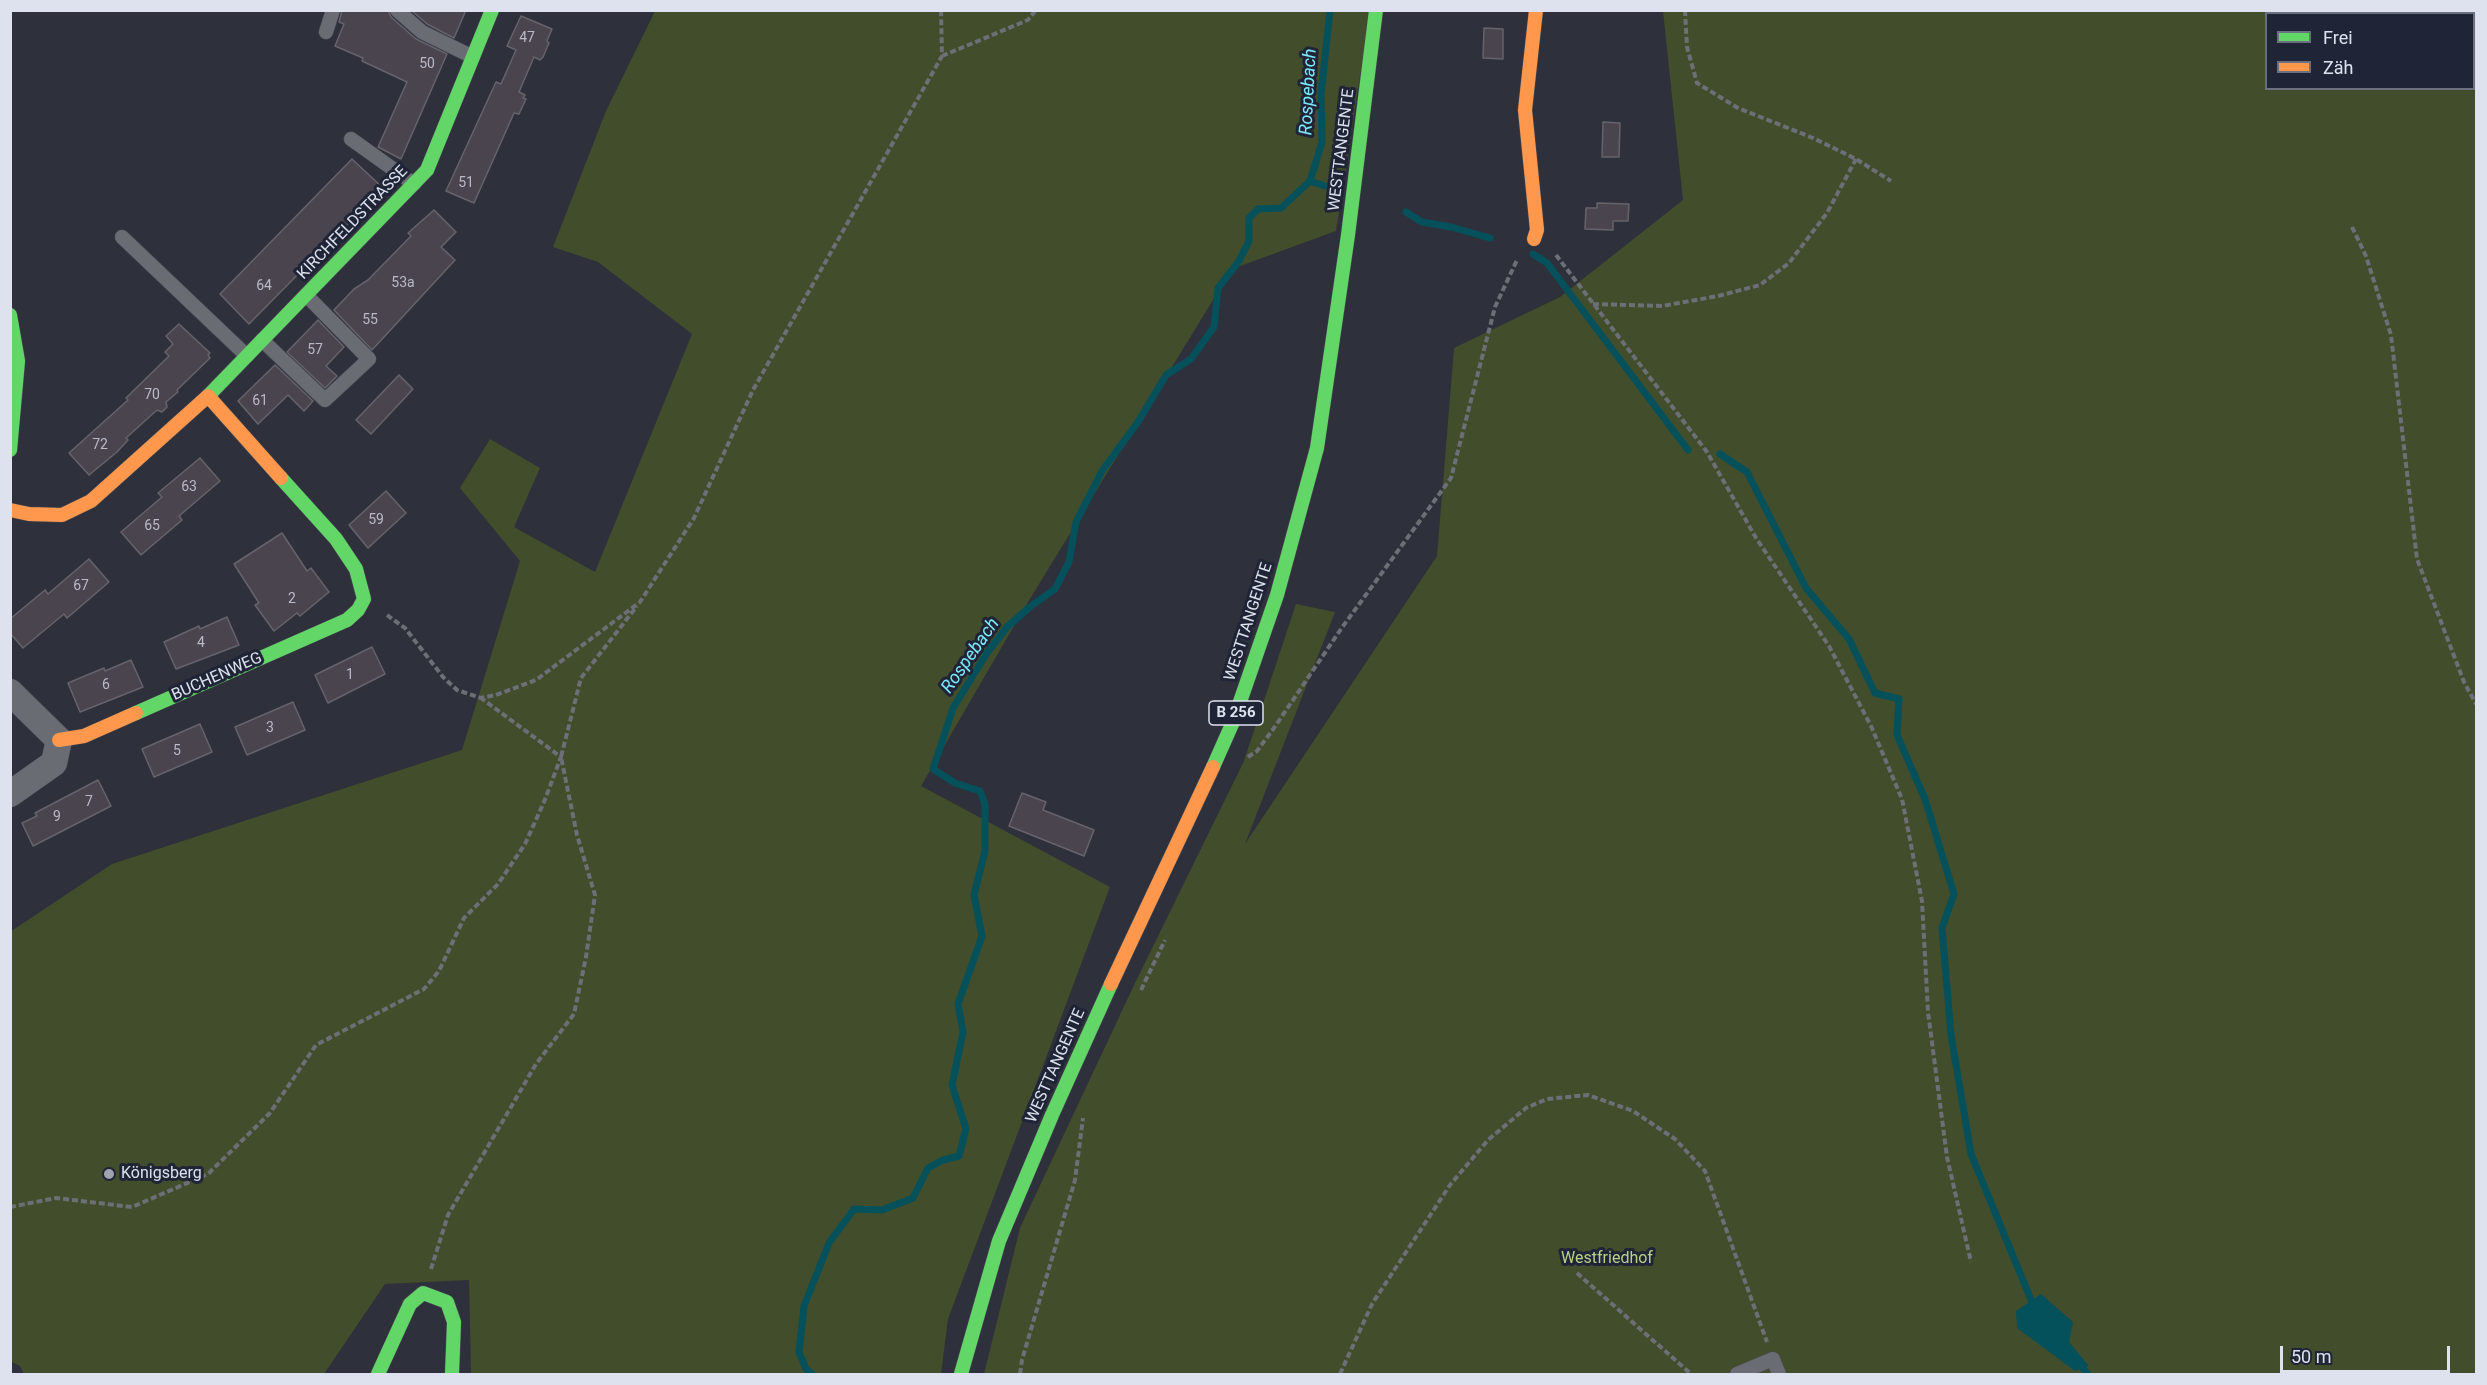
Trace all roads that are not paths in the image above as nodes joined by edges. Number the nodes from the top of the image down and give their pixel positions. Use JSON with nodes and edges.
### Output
{"nodes":[{"id":1,"x":333,"y":10,"type":"edge"},
{"id":2,"x":398,"y":10,"type":"edge"},
{"id":3,"x":492,"y":10,"type":"edge"},
{"id":4,"x":1377,"y":10,"type":"edge"},
{"id":5,"x":1536,"y":10,"type":"edge"},
{"id":6,"x":326,"y":32,"type":"dead end"},
{"id":7,"x":473,"y":57,"type":"junction"},
{"id":8,"x":351,"y":139,"type":"dead end"},
{"id":9,"x":414,"y":184,"type":"junction"},
{"id":10,"x":1535,"y":235,"type":"road end"},
{"id":11,"x":122,"y":237,"type":"dead end"},
{"id":12,"x":306,"y":295,"type":"junction"},
{"id":13,"x":10,"y":315,"type":"edge"},
{"id":14,"x":262,"y":340,"type":"junction"},
{"id":15,"x":247,"y":356,"type":"junction"},
{"id":16,"x":208,"y":396,"type":"junction"},
{"id":17,"x":10,"y":450,"type":"edge"},
{"id":18,"x":10,"y":510,"type":"edge"},
{"id":19,"x":10,"y":692,"type":"edge"},
{"id":20,"x":59,"y":740,"type":"junction"},
{"id":21,"x":10,"y":794,"type":"edge"},
{"id":22,"x":378,"y":1374,"type":"edge"},
{"id":23,"x":452,"y":1374,"type":"edge"},
{"id":24,"x":961,"y":1374,"type":"edge"},
{"id":25,"x":1737,"y":1374,"type":"edge"},
{"id":26,"x":1779,"y":1374,"type":"edge"}],
"edges":[{"from":1,"to":6,"type":"lane"},
{"from":2,"to":7,"type":"lane"},
{"from":3,"to":7,"type":"street","name":"KIRCHFELDSTRASSE"},
{"from":4,"to":24,"type":"street","name":"WESTTANGENTE","number":"B 256"},
{"from":5,"to":10,"type":"street"},
{"from":7,"to":9,"type":"street","name":"KIRCHFELDSTRASSE"},
{"from":8,"to":9,"type":"lane"},
{"from":9,"to":12,"type":"street","name":"KIRCHFELDSTRASSE"},
{"from":11,"to":15,"type":"lane"},
{"from":12,"to":14,"type":"street","name":"KIRCHFELDSTRASSE"},
{"from":12,"to":14,"type":"lane"},
{"from":13,"to":17,"type":"street"},
{"from":14,"to":15,"type":"street","name":"KIRCHFELDSTRASSE"},
{"from":15,"to":16,"type":"street","name":"KIRCHFELDSTRASSE"},
{"from":16,"to":18,"type":"street","name":"KIRCHFELDSTRASSE"},
{"from":16,"to":20,"type":"street","name":"BUCHENWEG"},
{"from":19,"to":20,"type":"street"},
{"from":20,"to":21,"type":"street"},
{"from":22,"to":23,"type":"street"},
{"from":25,"to":26,"type":"lane"}]}
